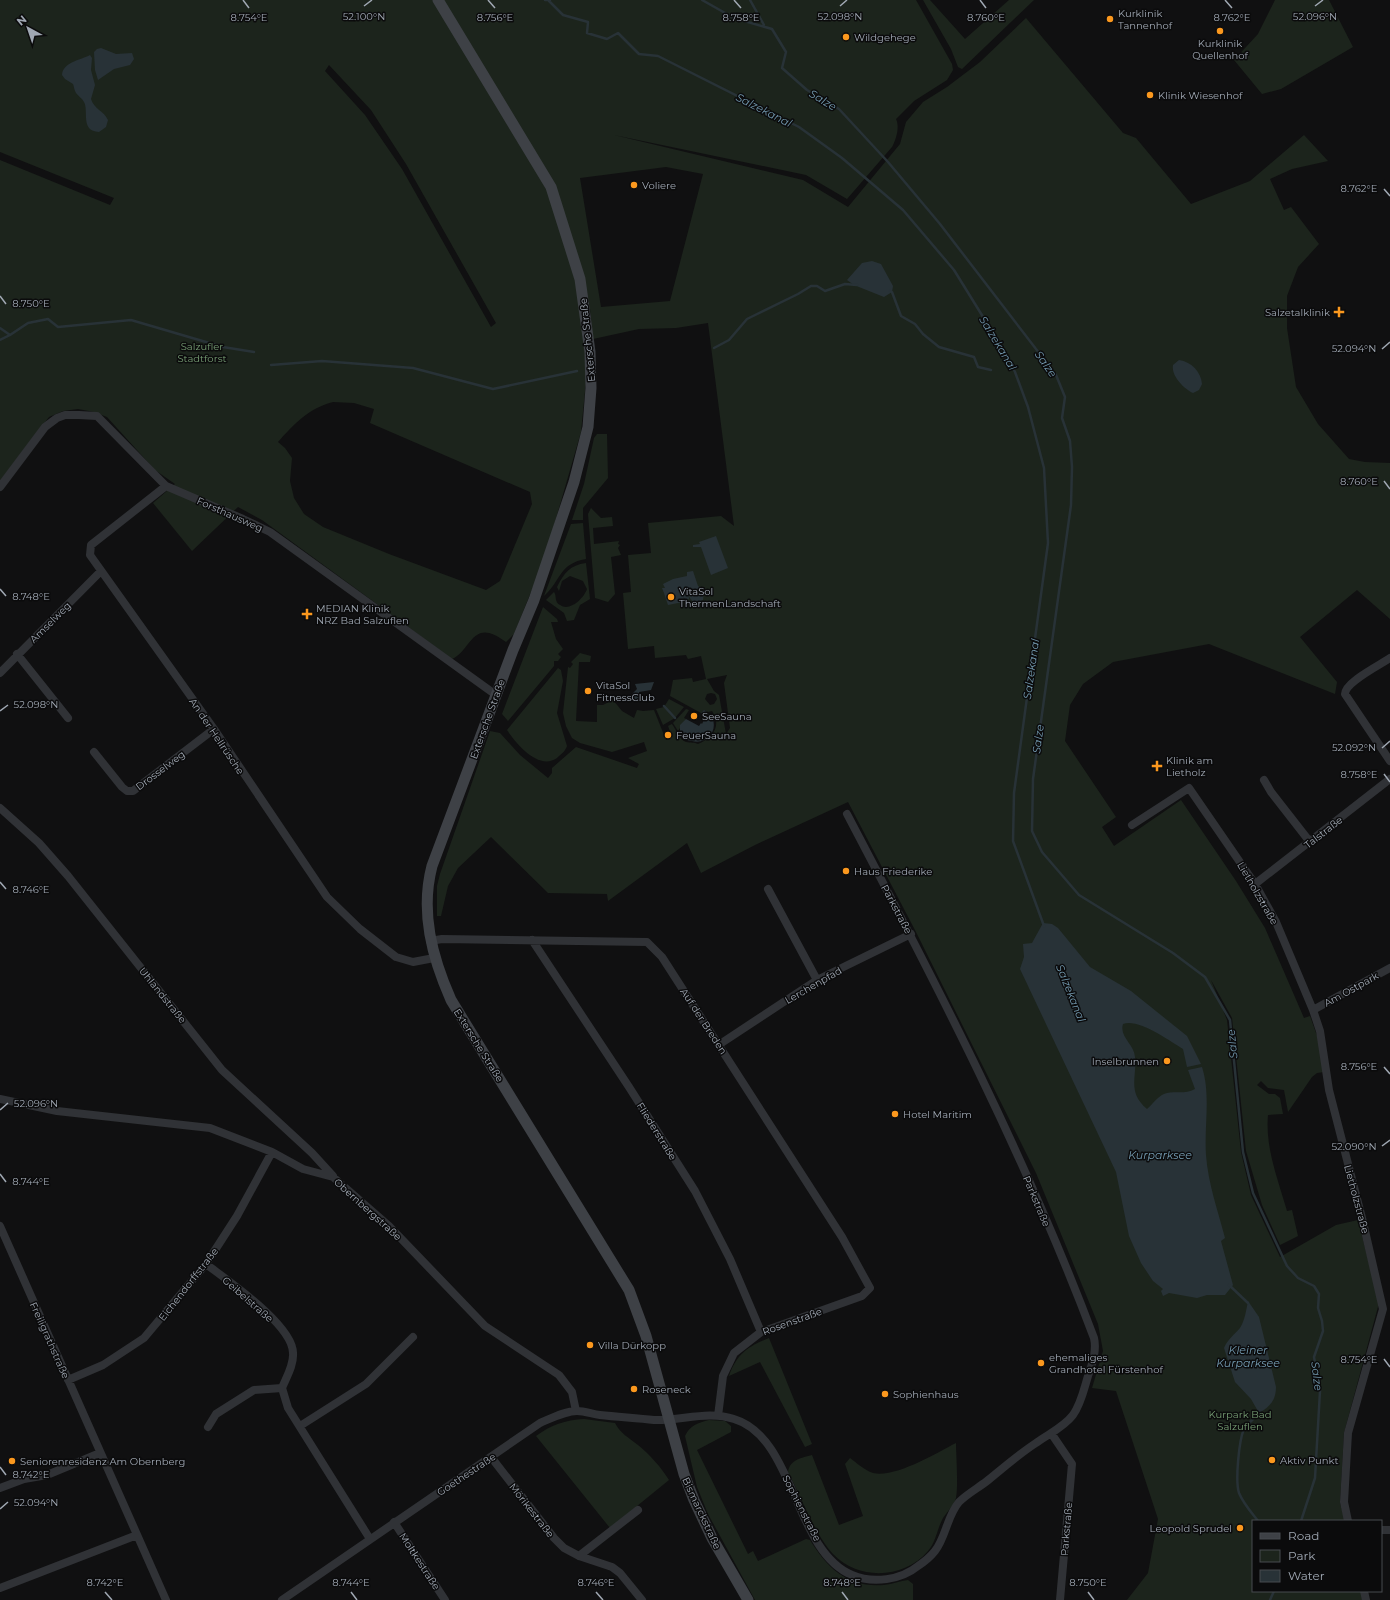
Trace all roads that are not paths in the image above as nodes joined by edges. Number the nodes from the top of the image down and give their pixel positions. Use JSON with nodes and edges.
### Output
{"nodes":[{"id":1,"x":438,"y":0,"type":"edge"},
{"id":2,"x":166,"y":486,"type":"junction"},
{"id":3,"x":0,"y":487,"type":"edge"},
{"id":4,"x":101,"y":571,"type":"junction"},
{"id":5,"x":17,"y":654,"type":"junction"},
{"id":6,"x":1390,"y":658,"type":"edge"},
{"id":7,"x":0,"y":673,"type":"edge"},
{"id":8,"x":496,"y":695,"type":"junction"},
{"id":9,"x":68,"y":718,"type":"dead end"},
{"id":10,"x":214,"y":730,"type":"junction"},
{"id":11,"x":94,"y":752,"type":"dead end"},
{"id":12,"x":1390,"y":761,"type":"edge"},
{"id":13,"x":1390,"y":779,"type":"edge"},
{"id":14,"x":1264,"y":780,"type":"dead end"},
{"id":15,"x":0,"y":808,"type":"edge"},
{"id":16,"x":847,"y":814,"type":"dead end"},
{"id":17,"x":1132,"y":825,"type":"dead end"},
{"id":18,"x":1310,"y":842,"type":"junction"},
{"id":19,"x":1255,"y":884,"type":"junction"},
{"id":20,"x":768,"y":889,"type":"dead end"},
{"id":21,"x":911,"y":934,"type":"junction"},
{"id":22,"x":532,"y":940,"type":"junction"},
{"id":23,"x":430,"y":941,"type":"junction"},
{"id":24,"x":434,"y":958,"type":"junction"},
{"id":25,"x":1390,"y":968,"type":"edge"},
{"id":26,"x":817,"y":980,"type":"junction"},
{"id":27,"x":1313,"y":1010,"type":"junction"},
{"id":28,"x":720,"y":1044,"type":"junction"},
{"id":29,"x":0,"y":1100,"type":"edge"},
{"id":30,"x":272,"y":1152,"type":"junction"},
{"id":31,"x":333,"y":1176,"type":"junction"},
{"id":32,"x":0,"y":1226,"type":"edge"},
{"id":33,"x":206,"y":1264,"type":"junction"},
{"id":34,"x":870,"y":1288,"type":"joint"},
{"id":35,"x":1386,"y":1308,"type":"edge"},
{"id":36,"x":761,"y":1332,"type":"junction"},
{"id":37,"x":413,"y":1337,"type":"dead end"},
{"id":38,"x":68,"y":1380,"type":"junction"},
{"id":39,"x":282,"y":1388,"type":"junction"},
{"id":40,"x":576,"y":1411,"type":"junction"},
{"id":41,"x":718,"y":1416,"type":"junction"},
{"id":42,"x":671,"y":1420,"type":"junction"},
{"id":43,"x":300,"y":1426,"type":"junction"},
{"id":44,"x":208,"y":1427,"type":"dead end"},
{"id":45,"x":1051,"y":1433,"type":"junction"},
{"id":46,"x":100,"y":1453,"type":"junction"},
{"id":47,"x":491,"y":1457,"type":"junction"},
{"id":48,"x":0,"y":1488,"type":"edge"},
{"id":49,"x":638,"y":1510,"type":"dead end"},
{"id":50,"x":1348,"y":1520,"type":"edge"},
{"id":51,"x":394,"y":1522,"type":"junction"},
{"id":52,"x":137,"y":1535,"type":"junction"},
{"id":53,"x":370,"y":1539,"type":"junction"},
{"id":54,"x":579,"y":1556,"type":"junction"},
{"id":55,"x":0,"y":1588,"type":"edge"},
{"id":56,"x":166,"y":1600,"type":"edge"},
{"id":57,"x":282,"y":1600,"type":"edge"},
{"id":58,"x":445,"y":1600,"type":"edge"},
{"id":59,"x":642,"y":1600,"type":"edge"},
{"id":60,"x":748,"y":1600,"type":"edge"},
{"id":61,"x":1060,"y":1600,"type":"edge"}],
"edges":[{"from":1,"to":8,"type":"main road","name":"Extersche Straße"},
{"from":2,"to":3,"type":"street","name":"Forsthausweg"},
{"from":2,"to":4,"type":"street","name":"An der Hellrüsche"},
{"from":2,"to":8,"type":"street","name":"Forsthausweg"},
{"from":4,"to":5,"type":"street","name":"Amselweg"},
{"from":4,"to":10,"type":"street","name":"An der Hellrüsche"},
{"from":5,"to":7,"type":"street","name":"Amselweg"},
{"from":5,"to":9,"type":"street"},
{"from":6,"to":12,"type":"street"},
{"from":8,"to":23,"type":"main road","name":"Extersche Straße"},
{"from":10,"to":11,"type":"street","name":"Drosselweg"},
{"from":10,"to":24,"type":"street","name":"An der Hellrüsche"},
{"from":13,"to":18,"type":"street","name":"Talstraße"},
{"from":14,"to":18,"type":"street"},
{"from":15,"to":31,"type":"street","name":"Uhlandstraße"},
{"from":16,"to":21,"type":"street","name":"Parkstraße"},
{"from":17,"to":19,"type":"street","name":"Lietholzstraße"},
{"from":18,"to":19,"type":"street","name":"Talstraße"},
{"from":19,"to":27,"type":"street","name":"Lietholzstraße"},
{"from":20,"to":26,"type":"street"},
{"from":21,"to":26,"type":"street","name":"Lerchenpfad"},
{"from":21,"to":45,"type":"street","name":"Parkstraße"},
{"from":22,"to":23,"type":"street","name":"Auf der Breden"},
{"from":22,"to":28,"type":"street","name":"Auf der Breden"},
{"from":22,"to":36,"type":"street","name":"Fliederstraße"},
{"from":23,"to":24,"type":"main road","name":"Extersche Straße"},
{"from":24,"to":42,"type":"main road","name":"Extersche Straße"},
{"from":25,"to":27,"type":"street","name":"Am Ostpark"},
{"from":26,"to":28,"type":"street","name":"Lerchenpfad"},
{"from":27,"to":35,"type":"street","name":"Lietholzstraße"},
{"from":28,"to":34,"type":"street","name":"Auf der Breden"},
{"from":29,"to":30,"type":"street","name":"Obernbergstraße"},
{"from":30,"to":31,"type":"street","name":"Obernbergstraße"},
{"from":30,"to":33,"type":"street","name":"Eichendorffstraße"},
{"from":31,"to":40,"type":"street","name":"Obernbergstraße"},
{"from":32,"to":38,"type":"street","name":"Freiligrathstraße"},
{"from":33,"to":38,"type":"street","name":"Eichendorffstraße"},
{"from":33,"to":39,"type":"street","name":"Geibelstraße"},
{"from":34,"to":36,"type":"street","name":"Rosenstraße"},
{"from":35,"to":50,"type":"street","name":"Lietholzstraße"},
{"from":36,"to":41,"type":"street","name":"Rosenstraße"},
{"from":37,"to":43,"type":"street"},
{"from":38,"to":46,"type":"street","name":"Freiligrathstraße"},
{"from":39,"to":43,"type":"street"},
{"from":39,"to":44,"type":"street"},
{"from":40,"to":42,"type":"street","name":"Goethestraße"},
{"from":40,"to":47,"type":"street","name":"Goethestraße"},
{"from":41,"to":42,"type":"street","name":"Sophienstraße"},
{"from":41,"to":45,"type":"street","name":"Sophienstraße"},
{"from":42,"to":60,"type":"main road","name":"Bismarckstraße"},
{"from":43,"to":53,"type":"street"},
{"from":45,"to":61,"type":"street","name":"Parkstraße"},
{"from":46,"to":48,"type":"street"},
{"from":46,"to":52,"type":"street","name":"Freiligrathstraße"},
{"from":47,"to":51,"type":"street","name":"Goethestraße"},
{"from":47,"to":54,"type":"street","name":"Mörikestraße"},
{"from":49,"to":54,"type":"street"},
{"from":51,"to":53,"type":"street","name":"Goethestraße"},
{"from":51,"to":58,"type":"street","name":"Moltkestraße"},
{"from":52,"to":55,"type":"street"},
{"from":52,"to":56,"type":"street","name":"Freiligrathstraße"},
{"from":53,"to":57,"type":"street","name":"Goethestraße"},
{"from":54,"to":59,"type":"street","name":"Mörikestraße"}]}
